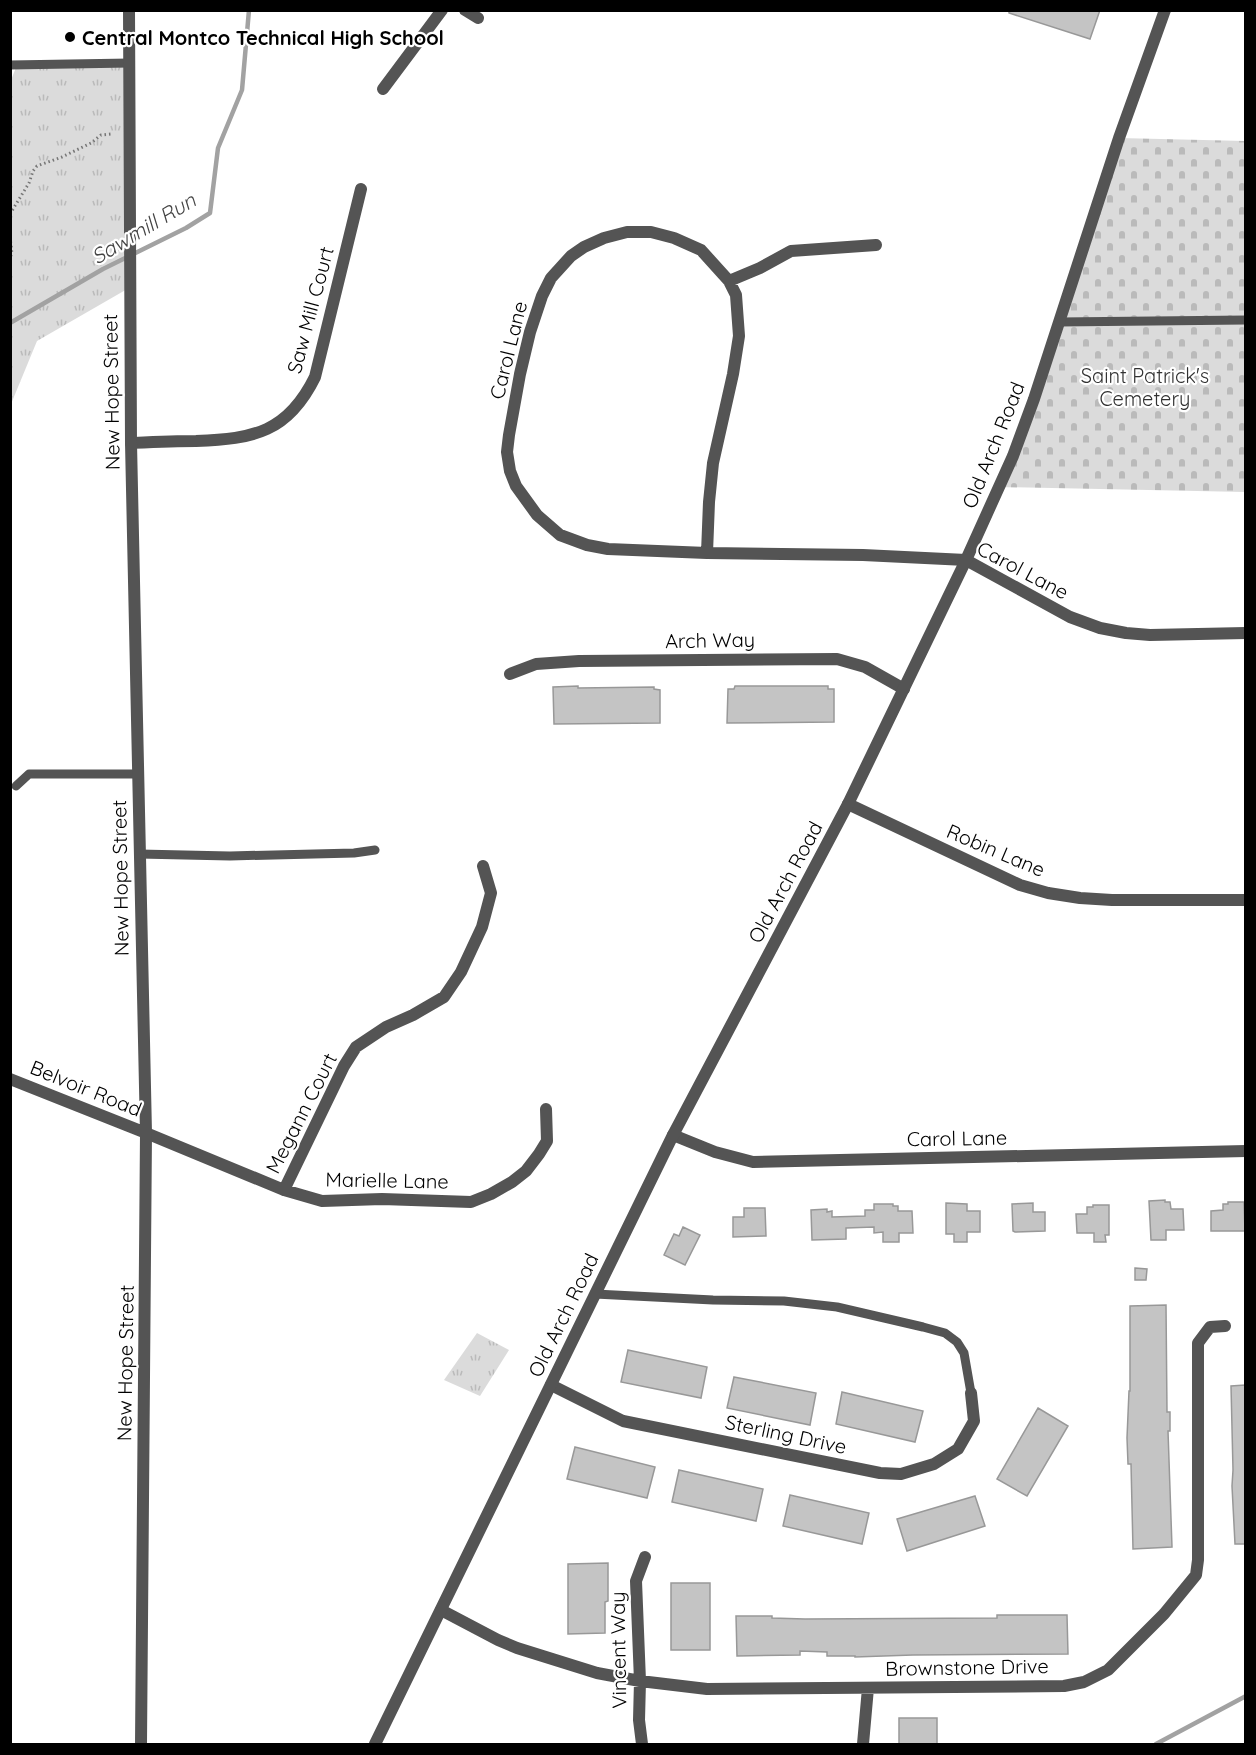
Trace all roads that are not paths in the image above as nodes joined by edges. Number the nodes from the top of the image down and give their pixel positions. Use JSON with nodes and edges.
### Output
{"nodes":[{"id":1,"x":129,"y":10,"type":"edge"},
{"id":2,"x":442,"y":10,"type":"edge"},
{"id":3,"x":465,"y":10,"type":"edge"},
{"id":4,"x":1165,"y":10,"type":"edge"},
{"id":5,"x":478,"y":18,"type":"dead end"},
{"id":6,"x":130,"y":63,"type":"junction"},
{"id":7,"x":10,"y":65,"type":"edge"},
{"id":8,"x":383,"y":89,"type":"dead end"},
{"id":9,"x":361,"y":189,"type":"dead end"},
{"id":10,"x":876,"y":245,"type":"dead end"},
{"id":11,"x":729,"y":281,"type":"junction"},
{"id":12,"x":1245,"y":320,"type":"edge"},
{"id":13,"x":1059,"y":322,"type":"junction"},
{"id":14,"x":131,"y":443,"type":"junction"},
{"id":15,"x":707,"y":553,"type":"junction"},
{"id":16,"x":966,"y":560,"type":"junction"},
{"id":17,"x":1245,"y":633,"type":"edge"},
{"id":18,"x":510,"y":674,"type":"dead end"},
{"id":19,"x":904,"y":689,"type":"junction"},
{"id":20,"x":137,"y":774,"type":"junction"},
{"id":21,"x":16,"y":786,"type":"dead end"},
{"id":22,"x":848,"y":804,"type":"junction"},
{"id":23,"x":375,"y":850,"type":"dead end"},
{"id":24,"x":139,"y":854,"type":"junction"},
{"id":25,"x":483,"y":866,"type":"dead end"},
{"id":26,"x":1245,"y":900,"type":"edge"},
{"id":27,"x":10,"y":1079,"type":"edge"},
{"id":28,"x":546,"y":1109,"type":"dead end"},
{"id":29,"x":146,"y":1133,"type":"junction"},
{"id":30,"x":673,"y":1135,"type":"junction"},
{"id":31,"x":1245,"y":1151,"type":"edge"},
{"id":32,"x":284,"y":1190,"type":"junction"},
{"id":33,"x":595,"y":1294,"type":"junction"},
{"id":34,"x":1226,"y":1326,"type":"dead end"},
{"id":35,"x":551,"y":1385,"type":"junction"},
{"id":36,"x":971,"y":1393,"type":"joint"},
{"id":37,"x":645,"y":1557,"type":"dead end"},
{"id":38,"x":441,"y":1610,"type":"junction"},
{"id":39,"x":640,"y":1681,"type":"junction"},
{"id":40,"x":868,"y":1688,"type":"junction"},
{"id":41,"x":141,"y":1744,"type":"edge"},
{"id":42,"x":375,"y":1744,"type":"edge"},
{"id":43,"x":642,"y":1744,"type":"edge"},
{"id":44,"x":863,"y":1744,"type":"edge"}],
"edges":[{"from":1,"to":6,"type":"street","name":"New Hope Street"},
{"from":2,"to":8,"type":"street"},
{"from":3,"to":5,"type":"street"},
{"from":4,"to":13,"type":"street","name":"Old Arch Road"},
{"from":6,"to":7,"type":"lane"},
{"from":6,"to":14,"type":"street","name":"New Hope Street"},
{"from":9,"to":14,"type":"street","name":"Saw Mill Court"},
{"from":10,"to":11,"type":"street"},
{"from":11,"to":15,"type":"street","name":"Carol Lane"},
{"from":11,"to":15,"type":"street","name":"Carol Lane"},
{"from":12,"to":13,"type":"lane"},
{"from":13,"to":16,"type":"street","name":"Old Arch Road"},
{"from":14,"to":20,"type":"street","name":"New Hope Street"},
{"from":15,"to":16,"type":"street","name":"Carol Lane"},
{"from":16,"to":17,"type":"street","name":"Carol Lane"},
{"from":16,"to":19,"type":"street","name":"Old Arch Road"},
{"from":18,"to":19,"type":"street","name":"Arch Way"},
{"from":19,"to":22,"type":"street","name":"Old Arch Road"},
{"from":20,"to":21,"type":"lane"},
{"from":20,"to":24,"type":"street","name":"New Hope Street"},
{"from":22,"to":26,"type":"street","name":"Robin Lane"},
{"from":22,"to":30,"type":"street","name":"Old Arch Road"},
{"from":23,"to":24,"type":"lane"},
{"from":24,"to":29,"type":"street","name":"New Hope Street"},
{"from":25,"to":32,"type":"street","name":"Megann Court"},
{"from":27,"to":29,"type":"street","name":"Belvoir Road"},
{"from":28,"to":32,"type":"street","name":"Marielle Lane"},
{"from":29,"to":32,"type":"street","name":"Marielle Lane"},
{"from":29,"to":41,"type":"street","name":"New Hope Street"},
{"from":30,"to":31,"type":"street","name":"Carol Lane"},
{"from":30,"to":33,"type":"street","name":"Old Arch Road"},
{"from":33,"to":35,"type":"street","name":"Old Arch Road"},
{"from":33,"to":36,"type":"lane"},
{"from":34,"to":40,"type":"street","name":"Brownstone Drive"},
{"from":35,"to":36,"type":"street","name":"Sterling Drive"},
{"from":35,"to":38,"type":"street","name":"Old Arch Road"},
{"from":37,"to":39,"type":"street","name":"Vincent Way"},
{"from":38,"to":39,"type":"street","name":"Brownstone Drive"},
{"from":38,"to":42,"type":"street","name":"Old Arch Road"},
{"from":39,"to":40,"type":"street","name":"Brownstone Drive"},
{"from":39,"to":43,"type":"street","name":"Vincent Way"},
{"from":40,"to":44,"type":"street"}]}
